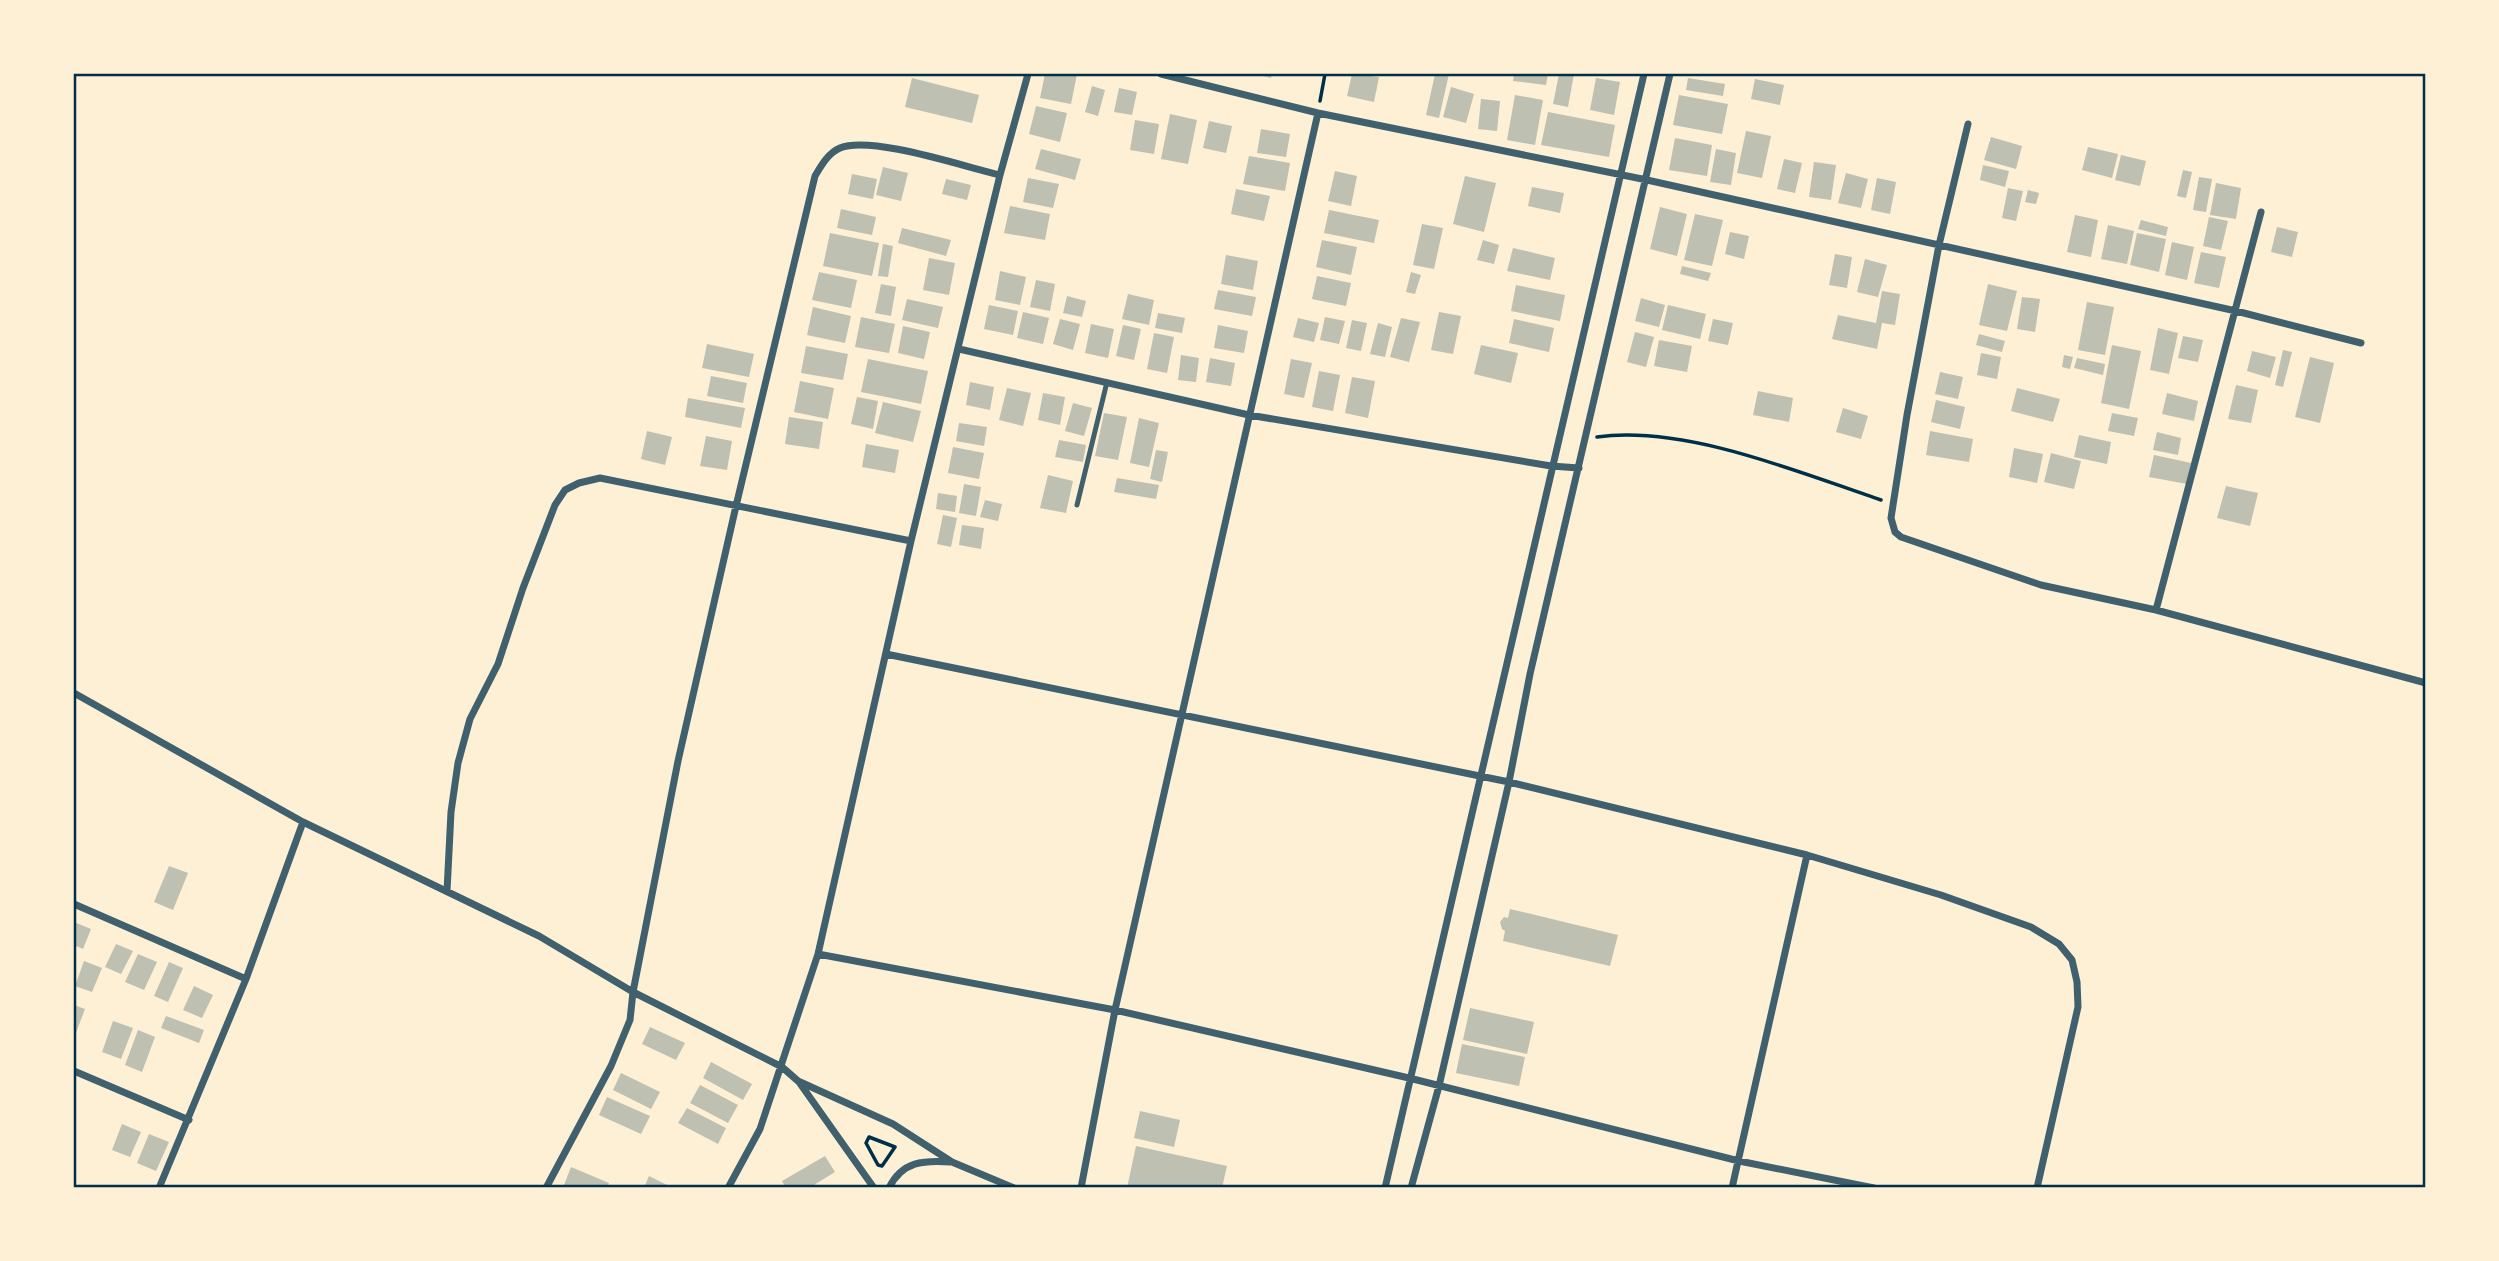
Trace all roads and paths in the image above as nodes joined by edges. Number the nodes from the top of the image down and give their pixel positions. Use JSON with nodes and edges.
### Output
{"nodes":[{"id":1,"x":1028,"y":74,"type":"edge"},
{"id":2,"x":1161,"y":74,"type":"edge"},
{"id":3,"x":1325,"y":74,"type":"edge"},
{"id":4,"x":1644,"y":74,"type":"edge"},
{"id":5,"x":1670,"y":74,"type":"edge"},
{"id":6,"x":1318,"y":113,"type":"junction"},
{"id":7,"x":1968,"y":124,"type":"dead end"},
{"id":8,"x":1000,"y":175,"type":"junction"},
{"id":9,"x":1621,"y":175,"type":"junction"},
{"id":10,"x":1647,"y":180,"type":"junction"},
{"id":11,"x":2261,"y":212,"type":"dead end"},
{"id":12,"x":1939,"y":245,"type":"junction"},
{"id":13,"x":2236,"y":310,"type":"junction"},
{"id":14,"x":2361,"y":343,"type":"dead end"},
{"id":15,"x":959,"y":349,"type":"junction"},
{"id":16,"x":1107,"y":382,"type":"junction"},
{"id":17,"x":1249,"y":415,"type":"junction"},
{"id":18,"x":1586,"y":438,"type":"junction"},
{"id":19,"x":1552,"y":466,"type":"junction"},
{"id":20,"x":1579,"y":468,"type":"junction"},
{"id":21,"x":1893,"y":504,"type":"junction"},
{"id":22,"x":1077,"y":505,"type":"dead end"},
{"id":23,"x":736,"y":506,"type":"junction"},
{"id":24,"x":911,"y":541,"type":"junction"},
{"id":25,"x":2156,"y":610,"type":"junction"},
{"id":26,"x":886,"y":654,"type":"junction"},
{"id":27,"x":2426,"y":683,"type":"edge"},
{"id":28,"x":74,"y":693,"type":"edge"},
{"id":29,"x":1184,"y":713,"type":"junction"},
{"id":30,"x":1480,"y":775,"type":"junction"},
{"id":31,"x":1509,"y":782,"type":"junction"},
{"id":32,"x":303,"y":822,"type":"junction"},
{"id":33,"x":1807,"y":855,"type":"junction"},
{"id":34,"x":447,"y":891,"type":"junction"},
{"id":35,"x":74,"y":904,"type":"edge"},
{"id":36,"x":818,"y":954,"type":"junction"},
{"id":37,"x":246,"y":979,"type":"junction"},
{"id":38,"x":633,"y":992,"type":"junction"},
{"id":39,"x":1115,"y":1010,"type":"junction"},
{"id":40,"x":782,"y":1068,"type":"junction"},
{"id":41,"x":74,"y":1071,"type":"edge"},
{"id":42,"x":1409,"y":1078,"type":"junction"},
{"id":43,"x":798,"y":1081,"type":"junction"},
{"id":44,"x":1438,"y":1086,"type":"junction"},
{"id":45,"x":189,"y":1120,"type":"junction"},
{"id":46,"x":895,"y":1147,"type":"joint"},
{"id":47,"x":1739,"y":1161,"type":"junction"},
{"id":48,"x":952,"y":1162,"type":"junction"},
{"id":49,"x":159,"y":1188,"type":"edge"},
{"id":50,"x":545,"y":1188,"type":"edge"},
{"id":51,"x":728,"y":1188,"type":"edge"},
{"id":52,"x":874,"y":1188,"type":"edge"},
{"id":53,"x":889,"y":1188,"type":"edge"},
{"id":54,"x":1014,"y":1188,"type":"edge"},
{"id":55,"x":1082,"y":1188,"type":"edge"},
{"id":56,"x":1385,"y":1188,"type":"edge"},
{"id":57,"x":1412,"y":1188,"type":"edge"},
{"id":58,"x":1732,"y":1188,"type":"edge"},
{"id":59,"x":1874,"y":1188,"type":"edge"},
{"id":60,"x":2037,"y":1188,"type":"edge"}],
"edges":[{"from":1,"to":8,"type":"street"},
{"from":2,"to":6,"type":"street"},
{"from":3,"to":6,"type":"path"},
{"from":4,"to":9,"type":"street"},
{"from":5,"to":10,"type":"street"},
{"from":6,"to":9,"type":"street"},
{"from":6,"to":17,"type":"street"},
{"from":7,"to":12,"type":"street"},
{"from":8,"to":15,"type":"street"},
{"from":8,"to":23,"type":"street"},
{"from":9,"to":10,"type":"street"},
{"from":9,"to":19,"type":"street"},
{"from":10,"to":12,"type":"street"},
{"from":10,"to":18,"type":"street"},
{"from":11,"to":13,"type":"street"},
{"from":12,"to":13,"type":"street"},
{"from":12,"to":21,"type":"street"},
{"from":13,"to":14,"type":"street"},
{"from":13,"to":25,"type":"street"},
{"from":15,"to":16,"type":"street"},
{"from":15,"to":24,"type":"street"},
{"from":16,"to":17,"type":"street"},
{"from":16,"to":22,"type":"lane"},
{"from":17,"to":19,"type":"street"},
{"from":17,"to":29,"type":"street"},
{"from":18,"to":20,"type":"street"},
{"from":18,"to":21,"type":"path"},
{"from":19,"to":20,"type":"street"},
{"from":19,"to":30,"type":"street"},
{"from":20,"to":31,"type":"street"},
{"from":21,"to":25,"type":"street"},
{"from":23,"to":24,"type":"street"},
{"from":23,"to":34,"type":"street"},
{"from":23,"to":38,"type":"street"},
{"from":24,"to":26,"type":"street"},
{"from":25,"to":27,"type":"street"},
{"from":26,"to":29,"type":"street"},
{"from":26,"to":36,"type":"street"},
{"from":28,"to":32,"type":"street"},
{"from":29,"to":30,"type":"street"},
{"from":29,"to":39,"type":"street"},
{"from":30,"to":31,"type":"street"},
{"from":30,"to":42,"type":"street"},
{"from":31,"to":33,"type":"street"},
{"from":31,"to":44,"type":"street"},
{"from":32,"to":34,"type":"street"},
{"from":32,"to":37,"type":"street"},
{"from":33,"to":47,"type":"street"},
{"from":33,"to":60,"type":"street"},
{"from":34,"to":38,"type":"street"},
{"from":35,"to":37,"type":"street"},
{"from":36,"to":39,"type":"street"},
{"from":36,"to":40,"type":"street"},
{"from":37,"to":45,"type":"street"},
{"from":38,"to":40,"type":"street"},
{"from":38,"to":50,"type":"street"},
{"from":39,"to":42,"type":"street"},
{"from":39,"to":55,"type":"street"},
{"from":40,"to":43,"type":"street"},
{"from":40,"to":51,"type":"street"},
{"from":41,"to":45,"type":"street"},
{"from":42,"to":44,"type":"street"},
{"from":42,"to":56,"type":"street"},
{"from":43,"to":48,"type":"street"},
{"from":43,"to":52,"type":"street"},
{"from":44,"to":47,"type":"street"},
{"from":44,"to":57,"type":"street"},
{"from":45,"to":49,"type":"street"},
{"from":46,"to":46,"type":"path"},
{"from":47,"to":58,"type":"street"},
{"from":47,"to":59,"type":"street"},
{"from":48,"to":53,"type":"street"},
{"from":48,"to":54,"type":"street"}]}
